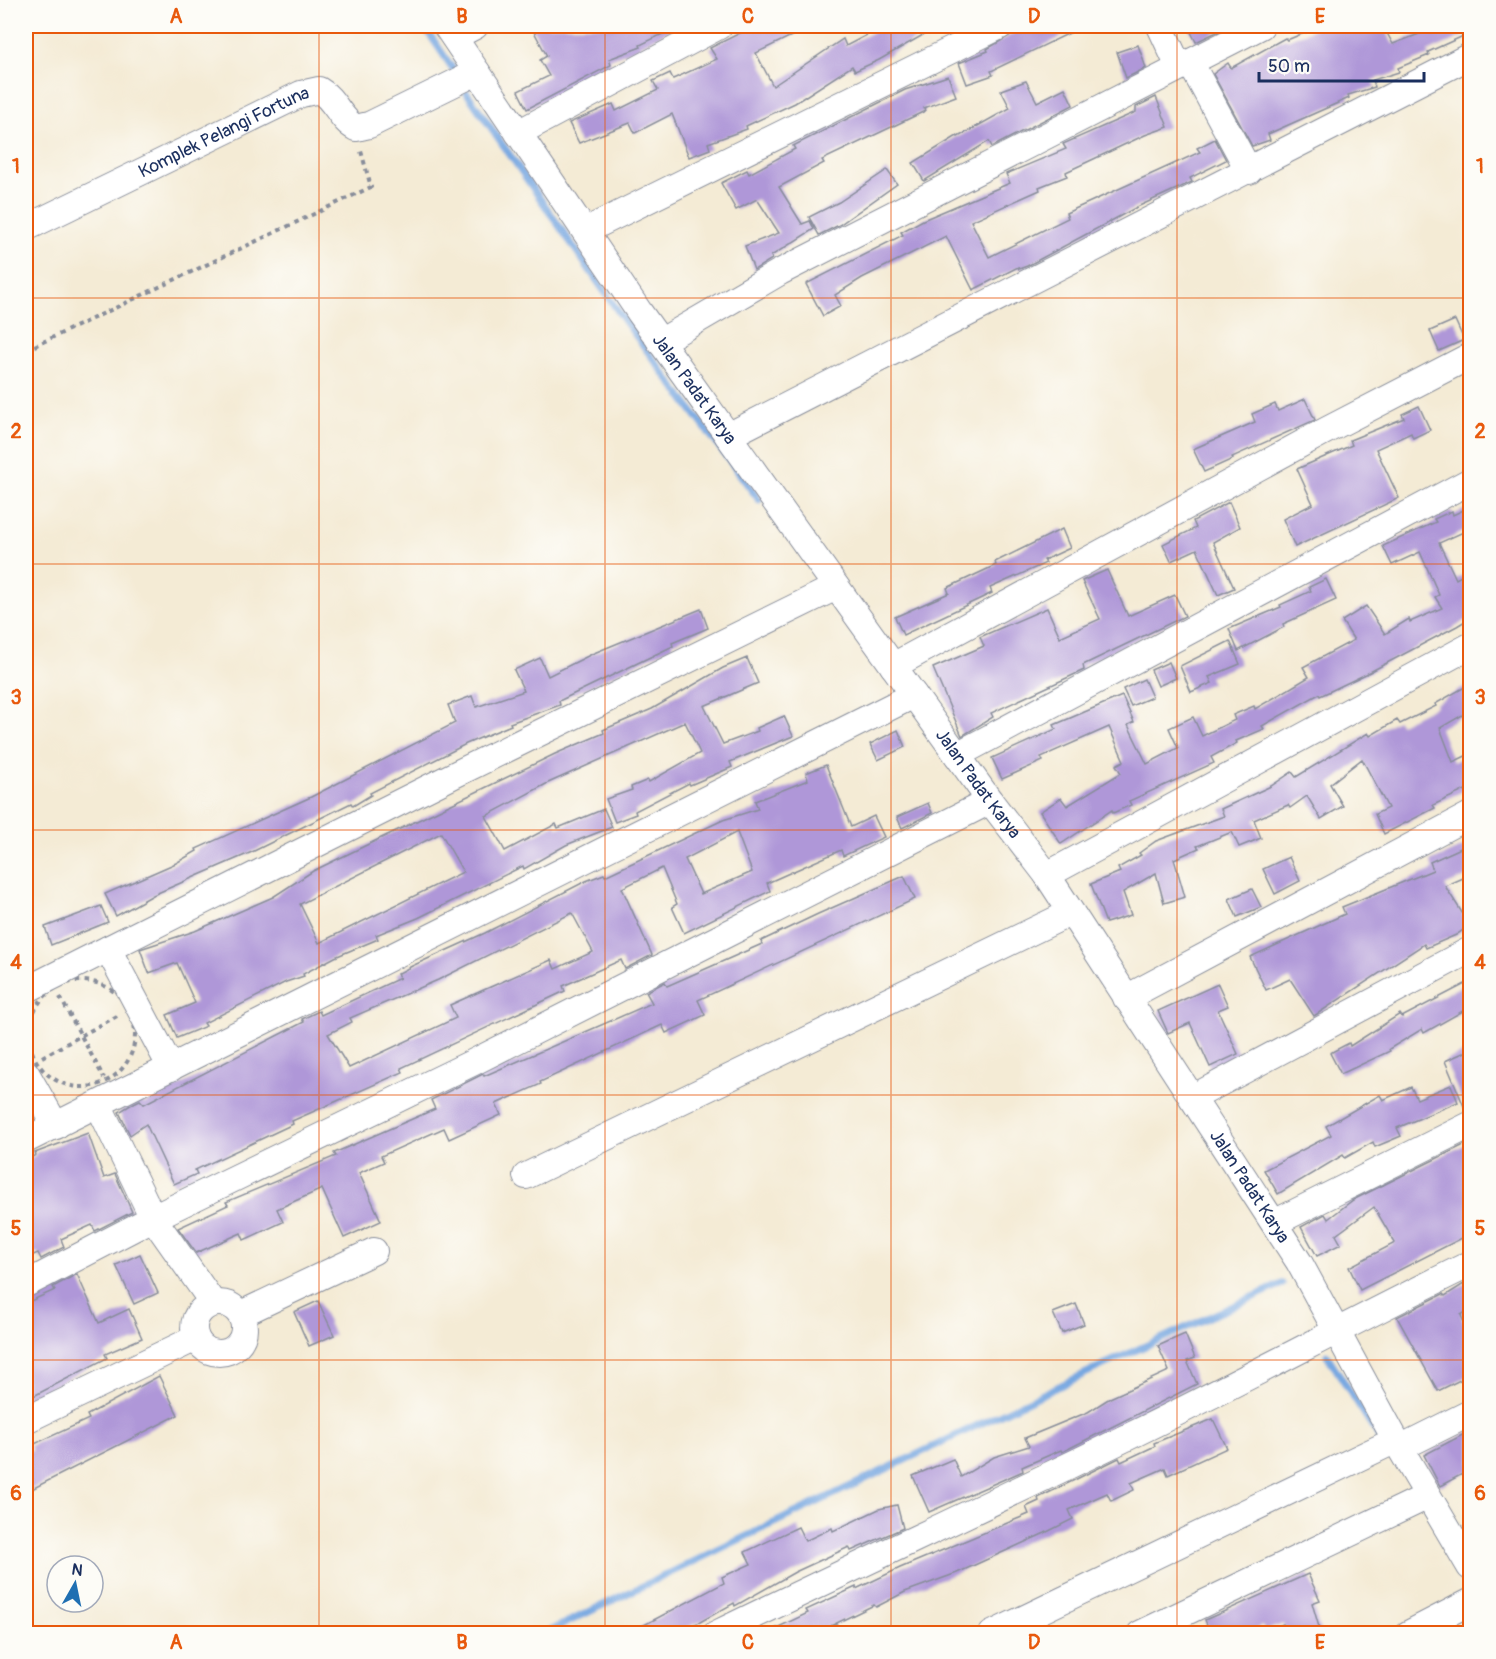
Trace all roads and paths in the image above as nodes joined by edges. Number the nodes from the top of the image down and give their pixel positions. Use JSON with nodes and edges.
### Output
{"nodes":[{"id":1,"x":719,"y":26,"type":"edge"},
{"id":2,"x":1000,"y":26,"type":"edge"},
{"id":3,"x":1160,"y":26,"type":"edge"},
{"id":4,"x":1262,"y":26,"type":"edge"},
{"id":5,"x":458,"y":29,"type":"edge"},
{"id":6,"x":1470,"y":56,"type":"edge"},
{"id":7,"x":1185,"y":64,"type":"junction"},
{"id":8,"x":477,"y":72,"type":"junction"},
{"id":9,"x":356,"y":128,"type":"junction"},
{"id":10,"x":518,"y":133,"type":"junction"},
{"id":11,"x":1249,"y":171,"type":"junction"},
{"id":12,"x":26,"y":228,"type":"edge"},
{"id":13,"x":585,"y":231,"type":"junction"},
{"id":14,"x":660,"y":342,"type":"junction"},
{"id":15,"x":26,"y":350,"type":"edge"},
{"id":16,"x":1470,"y":356,"type":"edge"},
{"id":17,"x":728,"y":436,"type":"junction"},
{"id":18,"x":1470,"y":481,"type":"edge"},
{"id":19,"x":836,"y":587,"type":"junction"},
{"id":20,"x":1470,"y":646,"type":"edge"},
{"id":21,"x":893,"y":666,"type":"junction"},
{"id":22,"x":914,"y":695,"type":"junction"},
{"id":23,"x":957,"y":754,"type":"junction"},
{"id":24,"x":990,"y":801,"type":"junction"},
{"id":25,"x":1470,"y":815,"type":"edge"},
{"id":26,"x":1047,"y":875,"type":"junction"},
{"id":27,"x":1060,"y":919,"type":"junction"},
{"id":28,"x":108,"y":949,"type":"junction"},
{"id":29,"x":1470,"y":950,"type":"edge"},
{"id":30,"x":53,"y":983,"type":"junction"},
{"id":31,"x":26,"y":990,"type":"edge"},
{"id":32,"x":1126,"y":998,"type":"junction"},
{"id":33,"x":134,"y":1006,"type":"junction"},
{"id":34,"x":81,"y":1036,"type":"junction"},
{"id":35,"x":31,"y":1067,"type":"edge"},
{"id":36,"x":171,"y":1068,"type":"junction"},
{"id":37,"x":102,"y":1094,"type":"junction"},
{"id":38,"x":1192,"y":1098,"type":"junction"},
{"id":39,"x":1470,"y":1125,"type":"edge"},
{"id":40,"x":56,"y":1126,"type":"junction"},
{"id":41,"x":26,"y":1140,"type":"edge"},
{"id":42,"x":526,"y":1176,"type":"dead end"},
{"id":43,"x":153,"y":1218,"type":"junction"},
{"id":44,"x":1274,"y":1222,"type":"junction"},
{"id":45,"x":374,"y":1251,"type":"dead end"},
{"id":46,"x":1470,"y":1264,"type":"edge"},
{"id":47,"x":26,"y":1284,"type":"edge"},
{"id":48,"x":213,"y":1303,"type":"junction"},
{"id":49,"x":241,"y":1314,"type":"junction"},
{"id":50,"x":1337,"y":1329,"type":"junction"},
{"id":51,"x":196,"y":1338,"type":"junction"},
{"id":52,"x":1470,"y":1413,"type":"edge"},
{"id":53,"x":26,"y":1420,"type":"edge"},
{"id":54,"x":1398,"y":1444,"type":"junction"},
{"id":55,"x":1428,"y":1496,"type":"junction"},
{"id":56,"x":1470,"y":1567,"type":"edge"},
{"id":57,"x":1470,"y":1602,"type":"edge"},
{"id":58,"x":716,"y":1634,"type":"edge"},
{"id":59,"x":992,"y":1634,"type":"edge"},
{"id":60,"x":1140,"y":1634,"type":"edge"},
{"id":61,"x":1408,"y":1634,"type":"edge"}],
"edges":[{"from":1,"to":10,"type":"street"},
{"from":2,"to":13,"type":"street"},
{"from":3,"to":7,"type":"street"},
{"from":4,"to":7,"type":"street"},
{"from":5,"to":8,"type":"street","name":"Jalan Padat Karya"},
{"from":6,"to":11,"type":"street"},
{"from":7,"to":11,"type":"street"},
{"from":7,"to":14,"type":"street"},
{"from":8,"to":9,"type":"street"},
{"from":8,"to":10,"type":"street","name":"Jalan Padat Karya"},
{"from":9,"to":12,"type":"street","name":"Komplek Pelangi Fortuna"},
{"from":9,"to":15,"type":"path"},
{"from":10,"to":13,"type":"street","name":"Jalan Padat Karya"},
{"from":11,"to":17,"type":"street"},
{"from":13,"to":14,"type":"street","name":"Jalan Padat Karya"},
{"from":14,"to":17,"type":"street","name":"Jalan Padat Karya"},
{"from":16,"to":21,"type":"street"},
{"from":17,"to":19,"type":"street","name":"Jalan Padat Karya"},
{"from":18,"to":23,"type":"street"},
{"from":19,"to":21,"type":"street","name":"Jalan Padat Karya"},
{"from":19,"to":28,"type":"street"},
{"from":20,"to":26,"type":"street"},
{"from":21,"to":22,"type":"street","name":"Jalan Padat Karya"},
{"from":22,"to":23,"type":"street","name":"Jalan Padat Karya"},
{"from":22,"to":36,"type":"street"},
{"from":23,"to":24,"type":"street","name":"Jalan Padat Karya"},
{"from":24,"to":26,"type":"street","name":"Jalan Padat Karya"},
{"from":24,"to":43,"type":"street"},
{"from":25,"to":32,"type":"street"},
{"from":26,"to":27,"type":"street","name":"Jalan Padat Karya"},
{"from":27,"to":32,"type":"street","name":"Jalan Padat Karya"},
{"from":27,"to":42,"type":"street"},
{"from":28,"to":30,"type":"street"},
{"from":28,"to":33,"type":"street"},
{"from":29,"to":38,"type":"street"},
{"from":30,"to":31,"type":"street"},
{"from":30,"to":33,"type":"path"},
{"from":30,"to":34,"type":"path"},
{"from":30,"to":35,"type":"path"},
{"from":32,"to":38,"type":"street","name":"Jalan Padat Karya"},
{"from":33,"to":34,"type":"path"},
{"from":33,"to":36,"type":"street"},
{"from":33,"to":37,"type":"path"},
{"from":34,"to":35,"type":"path"},
{"from":34,"to":37,"type":"path"},
{"from":35,"to":37,"type":"path"},
{"from":35,"to":40,"type":"street"},
{"from":36,"to":37,"type":"street"},
{"from":37,"to":40,"type":"street"},
{"from":37,"to":43,"type":"street"},
{"from":38,"to":44,"type":"street","name":"Jalan Padat Karya"},
{"from":39,"to":44,"type":"street"},
{"from":40,"to":41,"type":"street"},
{"from":43,"to":47,"type":"street"},
{"from":43,"to":48,"type":"street"},
{"from":44,"to":50,"type":"street","name":"Jalan Padat Karya"},
{"from":45,"to":49,"type":"street"},
{"from":46,"to":50,"type":"street"},
{"from":48,"to":49,"type":"street"},
{"from":48,"to":51,"type":"street"},
{"from":49,"to":51,"type":"street"},
{"from":50,"to":54,"type":"street","name":"Jalan Padat Karya"},
{"from":50,"to":58,"type":"street"},
{"from":51,"to":53,"type":"street"},
{"from":52,"to":54,"type":"street"},
{"from":54,"to":55,"type":"street","name":"Jalan Padat Karya"},
{"from":54,"to":59,"type":"street"},
{"from":55,"to":56,"type":"street","name":"Jalan Padat Karya"},
{"from":55,"to":60,"type":"street"},
{"from":57,"to":61,"type":"street"}]}
